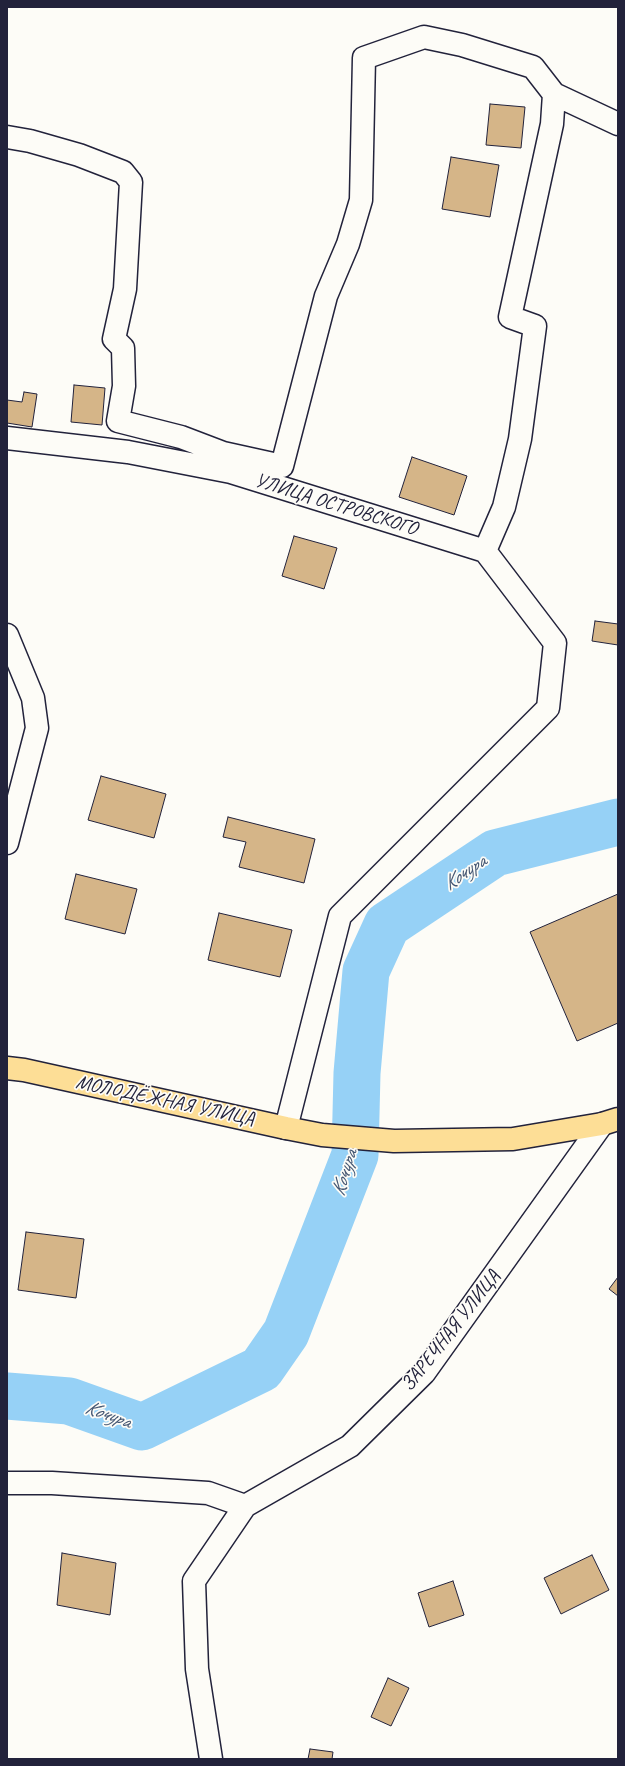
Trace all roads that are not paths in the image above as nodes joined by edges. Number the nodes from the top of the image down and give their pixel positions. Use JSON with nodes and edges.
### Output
{"nodes":[{"id":1,"x":554,"y":94,"type":"junction"},
{"id":2,"x":618,"y":124,"type":"edge"},
{"id":3,"x":7,"y":137,"type":"edge"},
{"id":4,"x":7,"y":438,"type":"edge"},
{"id":5,"x":485,"y":551,"type":"junction"},
{"id":6,"x":7,"y":635,"type":"edge"},
{"id":7,"x":7,"y":843,"type":"edge"},
{"id":8,"x":7,"y":1068,"type":"edge"},
{"id":9,"x":610,"y":1121,"type":"edge"},
{"id":10,"x":286,"y":1128,"type":"junction"},
{"id":11,"x":7,"y":1483,"type":"edge"},
{"id":12,"x":245,"y":1506,"type":"junction"},
{"id":13,"x":211,"y":1759,"type":"edge"}],
"edges":[{"from":1,"to":2,"type":"street"},
{"from":1,"to":3,"type":"street"},
{"from":1,"to":5,"type":"street"},
{"from":4,"to":5,"type":"street","name":"УЛИЦА ОСТРОВСКОГО"},
{"from":5,"to":10,"type":"street"},
{"from":6,"to":7,"type":"street"},
{"from":8,"to":10,"type":"main road","name":"МОЛОДЁЖНАЯ УЛИЦА"},
{"from":9,"to":10,"type":"main road","name":"МОЛОДЁЖНАЯ УЛИЦА"},
{"from":9,"to":12,"type":"street","name":"ЗАРЕЧНАЯ УЛИЦА"},
{"from":11,"to":12,"type":"street"},
{"from":12,"to":13,"type":"street","name":"ЗАРЕЧНАЯ УЛИЦА"}]}
